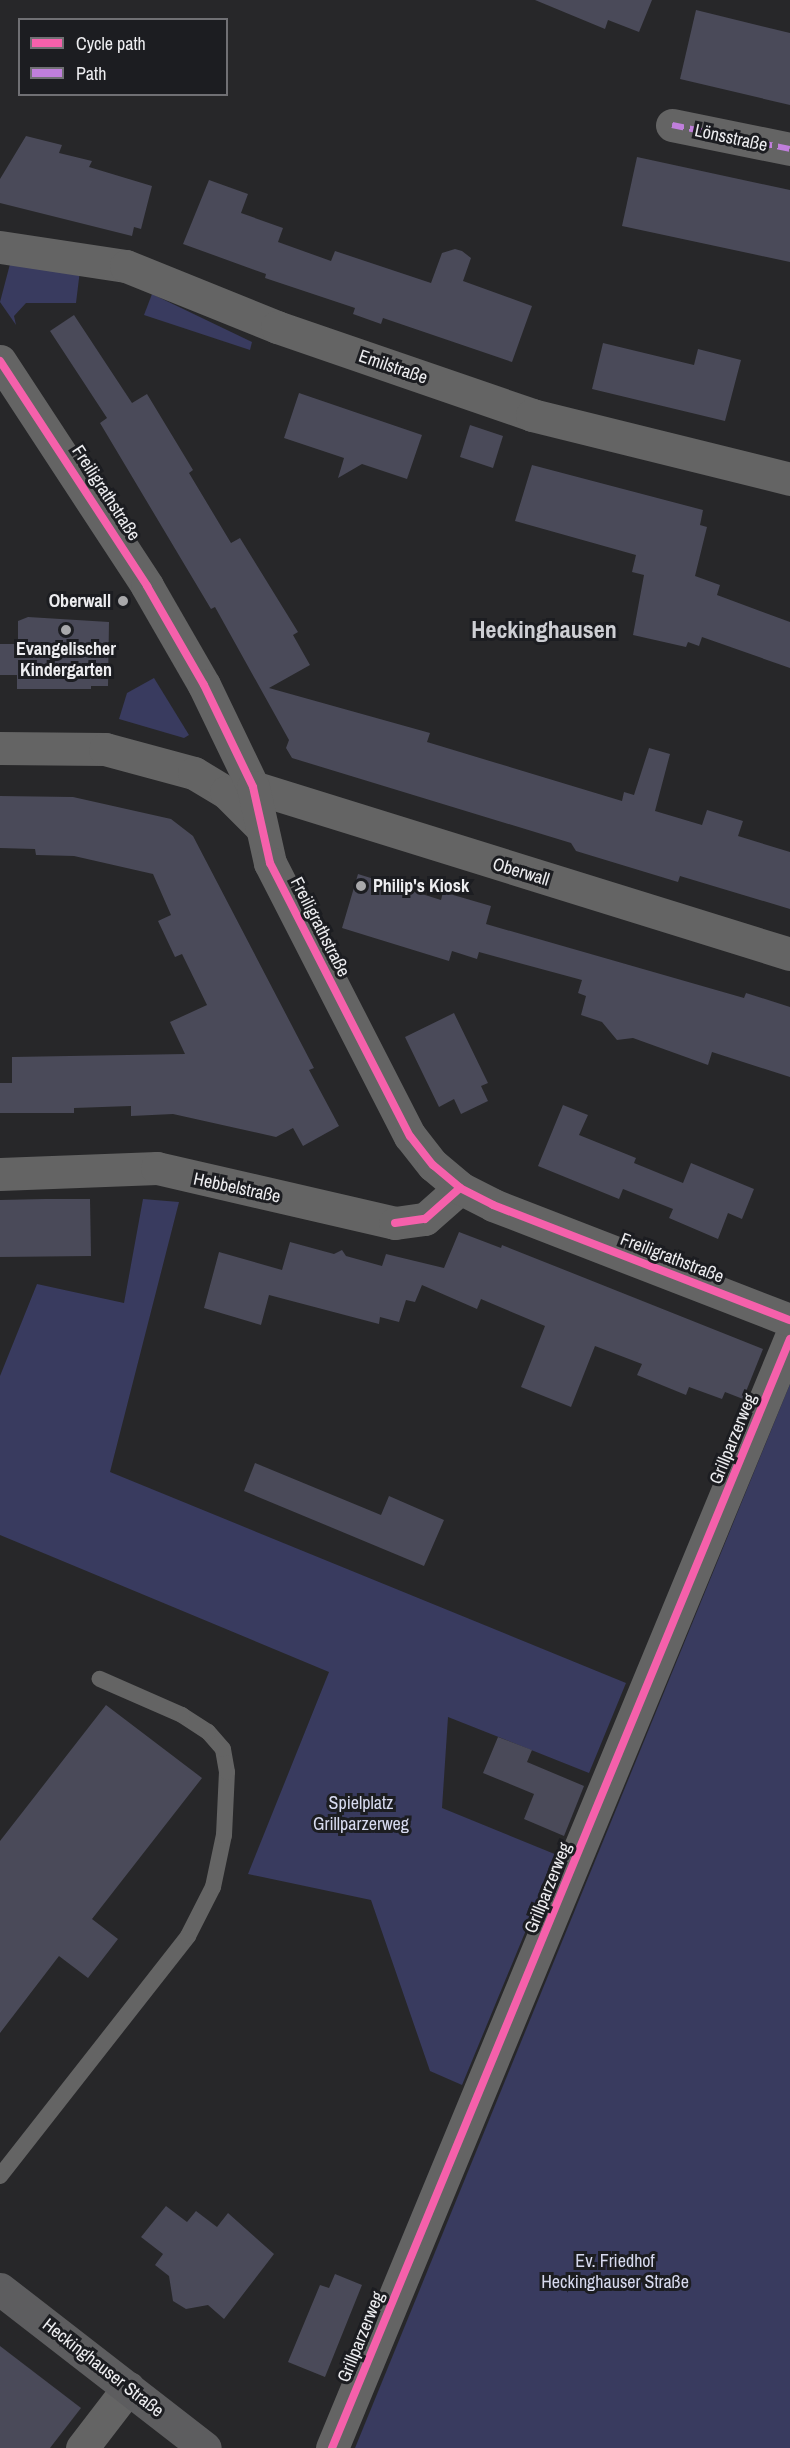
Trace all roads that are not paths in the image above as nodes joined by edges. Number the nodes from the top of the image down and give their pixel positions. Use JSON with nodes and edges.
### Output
{"nodes":[{"id":1,"x":672,"y":125,"type":"dead end"},
{"id":2,"x":790,"y":149,"type":"edge"},
{"id":3,"x":0,"y":247,"type":"edge"},
{"id":4,"x":0,"y":361,"type":"edge"},
{"id":5,"x":790,"y":479,"type":"edge"},
{"id":6,"x":0,"y":748,"type":"edge"},
{"id":7,"x":253,"y":787,"type":"junction"},
{"id":8,"x":259,"y":825,"type":"junction"},
{"id":9,"x":790,"y":954,"type":"edge"},
{"id":10,"x":0,"y":1174,"type":"edge"},
{"id":11,"x":460,"y":1188,"type":"junction"},
{"id":12,"x":790,"y":1320,"type":"edge"},
{"id":13,"x":790,"y":1340,"type":"edge"},
{"id":14,"x":100,"y":1679,"type":"dead end"},
{"id":15,"x":0,"y":2175,"type":"edge"},
{"id":16,"x":0,"y":2289,"type":"edge"},
{"id":17,"x":128,"y":2388,"type":"junction"},
{"id":18,"x":82,"y":2448,"type":"edge"},
{"id":19,"x":205,"y":2448,"type":"edge"},
{"id":20,"x":332,"y":2448,"type":"edge"}],
"edges":[{"from":1,"to":2,"type":"street","name":"Lönsstraße"},
{"from":3,"to":5,"type":"street","name":"Emilstraße"},
{"from":4,"to":7,"type":"street","name":"Freiligrathstraße"},
{"from":6,"to":8,"type":"street"},
{"from":7,"to":8,"type":"street","name":"Freiligrathstraße"},
{"from":7,"to":9,"type":"street","name":"Oberwall"},
{"from":8,"to":11,"type":"street","name":"Freiligrathstraße"},
{"from":10,"to":11,"type":"street","name":"Hebbelstraße"},
{"from":11,"to":12,"type":"street","name":"Freiligrathstraße"},
{"from":13,"to":20,"type":"street","name":"Grillparzerweg"},
{"from":14,"to":15,"type":"lane"},
{"from":16,"to":17,"type":"main road","name":"Heckinghauser Straße"},
{"from":17,"to":18,"type":"street"},
{"from":17,"to":19,"type":"main road","name":"Heckinghauser Straße"}]}
